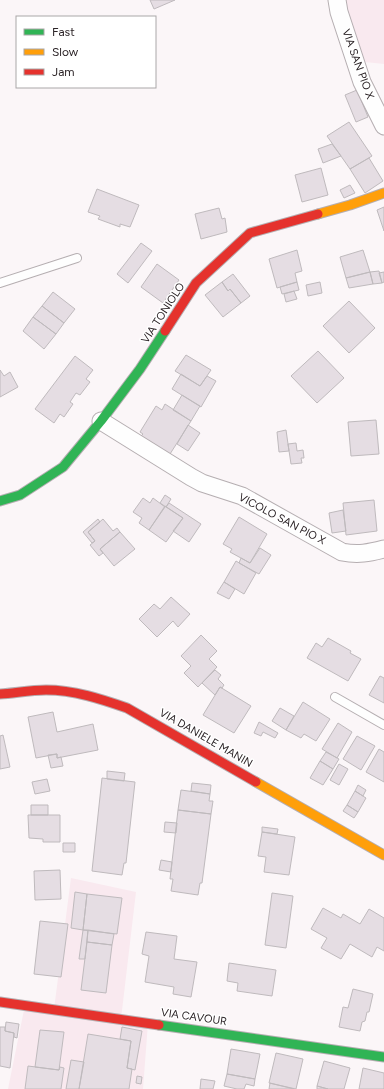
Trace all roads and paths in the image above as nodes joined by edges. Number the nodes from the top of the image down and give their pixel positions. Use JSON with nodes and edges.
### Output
{"nodes":[{"id":1,"x":337,"y":0,"type":"edge"},
{"id":2,"x":384,"y":126,"type":"edge"},
{"id":3,"x":384,"y":193,"type":"edge"},
{"id":4,"x":76,"y":258,"type":"dead end"},
{"id":5,"x":0,"y":283,"type":"edge"},
{"id":6,"x":101,"y":421,"type":"junction"},
{"id":7,"x":0,"y":501,"type":"edge"},
{"id":8,"x":384,"y":549,"type":"edge"},
{"id":9,"x":0,"y":694,"type":"edge"},
{"id":10,"x":335,"y":697,"type":"dead end"},
{"id":11,"x":384,"y":725,"type":"edge"},
{"id":12,"x":384,"y":855,"type":"edge"},
{"id":13,"x":0,"y":1002,"type":"edge"},
{"id":14,"x":384,"y":1057,"type":"edge"}],
"edges":[{"from":1,"to":2,"type":"street","name":"VIA SAN PIO X"},
{"from":3,"to":6,"type":"street","name":"VIA TONIOLO"},
{"from":4,"to":5,"type":"lane"},
{"from":6,"to":7,"type":"street","name":"VIA TONIOLO"},
{"from":6,"to":8,"type":"street","name":"VICOLO SAN PIO X"},
{"from":9,"to":12,"type":"street","name":"VIA DANIELE MANIN"},
{"from":10,"to":11,"type":"lane"},
{"from":13,"to":14,"type":"street","name":"VIA CAVOUR"}]}
